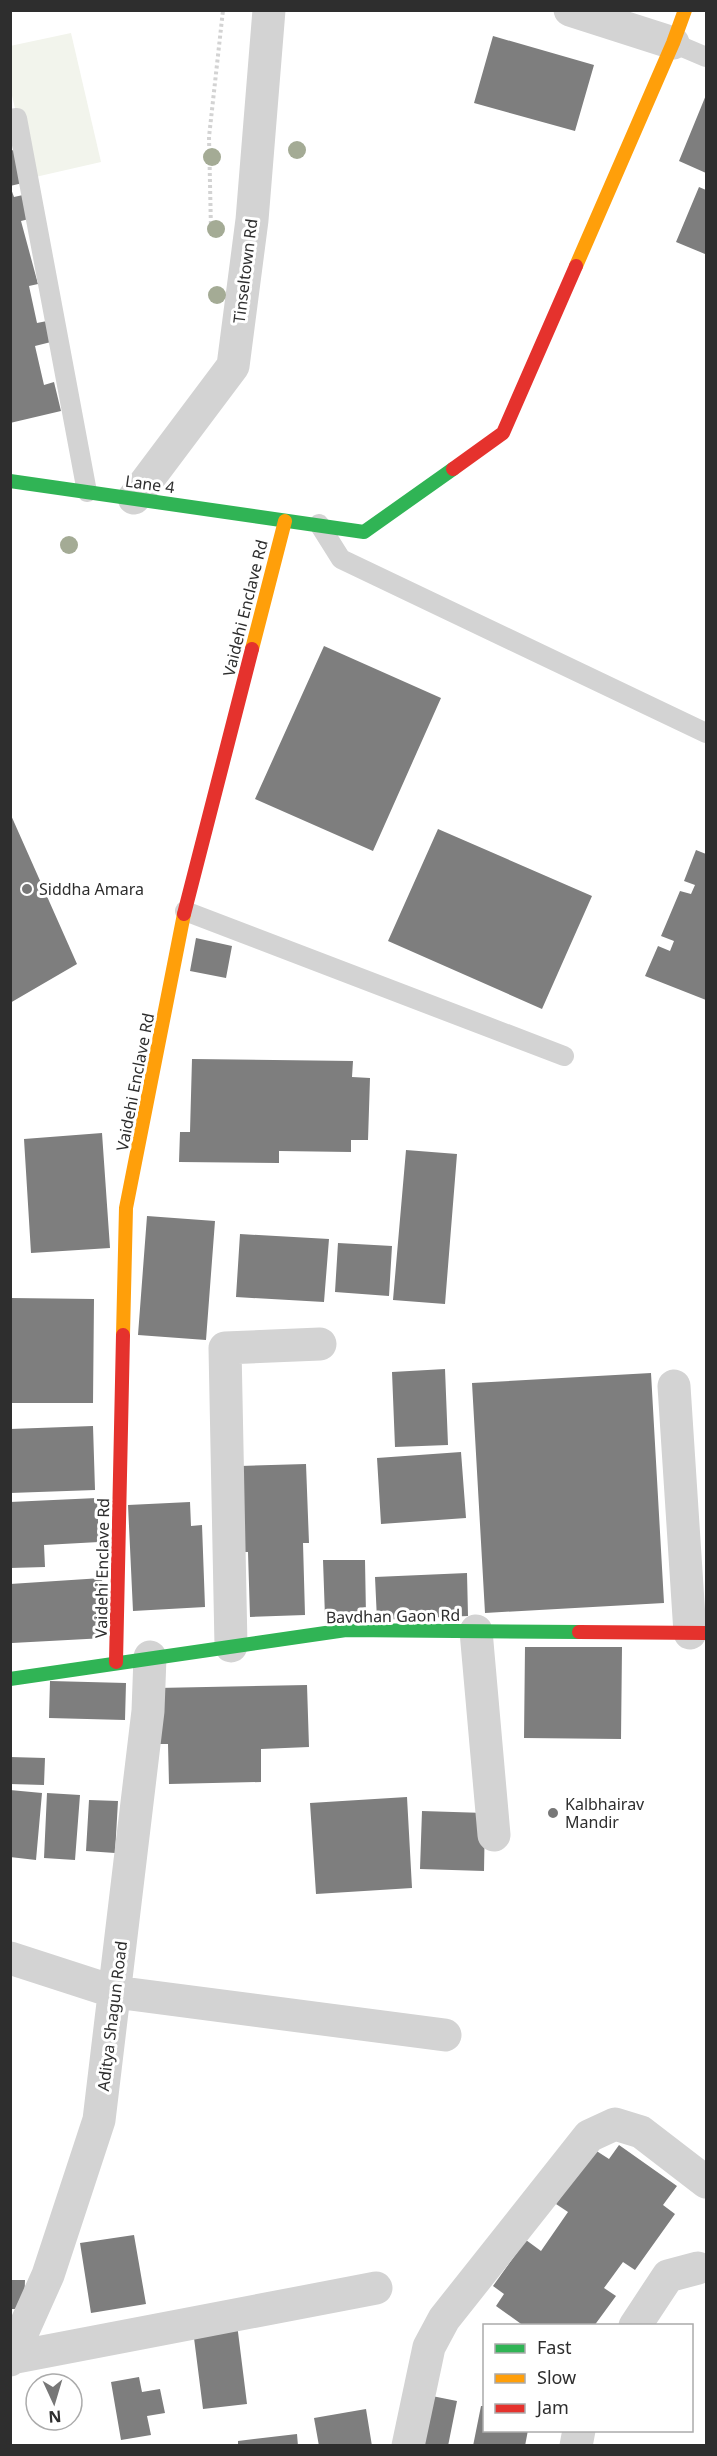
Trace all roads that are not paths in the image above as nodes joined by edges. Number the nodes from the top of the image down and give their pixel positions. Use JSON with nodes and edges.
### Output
{"nodes":[{"id":1,"x":269,"y":10,"type":"edge"},
{"id":2,"x":570,"y":10,"type":"edge"},
{"id":3,"x":685,"y":10,"type":"edge"},
{"id":4,"x":673,"y":43,"type":"junction"},
{"id":5,"x":706,"y":57,"type":"edge"},
{"id":6,"x":10,"y":119,"type":"edge"},
{"id":7,"x":10,"y":481,"type":"edge"},
{"id":8,"x":87,"y":492,"type":"junction"},
{"id":9,"x":134,"y":498,"type":"junction"},
{"id":10,"x":285,"y":521,"type":"junction"},
{"id":11,"x":320,"y":524,"type":"junction"},
{"id":12,"x":706,"y":733,"type":"edge"},
{"id":13,"x":185,"y":911,"type":"junction"},
{"id":14,"x":564,"y":1056,"type":"dead end"},
{"id":15,"x":320,"y":1344,"type":"dead end"},
{"id":16,"x":674,"y":1386,"type":"dead end"},
{"id":17,"x":476,"y":1631,"type":"junction"},
{"id":18,"x":698,"y":1633,"type":"edge"},
{"id":19,"x":231,"y":1646,"type":"junction"},
{"id":20,"x":150,"y":1657,"type":"junction"},
{"id":21,"x":116,"y":1662,"type":"junction"},
{"id":22,"x":10,"y":1679,"type":"edge"},
{"id":23,"x":494,"y":1835,"type":"dead end"},
{"id":24,"x":10,"y":1958,"type":"edge"},
{"id":25,"x":115,"y":1992,"type":"junction"},
{"id":26,"x":445,"y":2035,"type":"dead end"},
{"id":27,"x":706,"y":2182,"type":"edge"},
{"id":28,"x":704,"y":2264,"type":"edge"},
{"id":29,"x":376,"y":2288,"type":"dead end"},
{"id":30,"x":636,"y":2324,"type":"edge"},
{"id":31,"x":11,"y":2359,"type":"edge"},
{"id":32,"x":408,"y":2445,"type":"edge"}],
"edges":[{"from":1,"to":9,"type":"street","name":"Tinseltown Rd"},
{"from":2,"to":4,"type":"street"},
{"from":3,"to":4,"type":"street","name":"Lane 4"},
{"from":4,"to":5,"type":"lane"},
{"from":4,"to":11,"type":"street","name":"Lane 4"},
{"from":6,"to":8,"type":"lane"},
{"from":7,"to":8,"type":"street","name":"Lane 4"},
{"from":8,"to":9,"type":"street","name":"Lane 4"},
{"from":9,"to":10,"type":"street","name":"Lane 4"},
{"from":10,"to":11,"type":"street","name":"Lane 4"},
{"from":10,"to":13,"type":"street","name":"Vaidehi Enclave Rd"},
{"from":11,"to":12,"type":"lane"},
{"from":13,"to":14,"type":"lane"},
{"from":13,"to":21,"type":"street","name":"Vaidehi Enclave Rd"},
{"from":15,"to":19,"type":"street"},
{"from":16,"to":18,"type":"street"},
{"from":17,"to":18,"type":"street","name":"Bavdhan Gaon Rd"},
{"from":17,"to":19,"type":"street","name":"Bavdhan Gaon Rd"},
{"from":17,"to":23,"type":"street"},
{"from":19,"to":20,"type":"street","name":"Bavdhan Gaon Rd"},
{"from":20,"to":21,"type":"street","name":"Bavdhan Gaon Rd"},
{"from":20,"to":25,"type":"street","name":"Aditya Shagun Road"},
{"from":21,"to":22,"type":"street","name":"Bavdhan Gaon Rd"},
{"from":24,"to":25,"type":"street"},
{"from":25,"to":26,"type":"street"},
{"from":25,"to":31,"type":"street","name":"Aditya Shagun Road"},
{"from":27,"to":32,"type":"street"},
{"from":28,"to":30,"type":"street"},
{"from":29,"to":31,"type":"street"}]}
